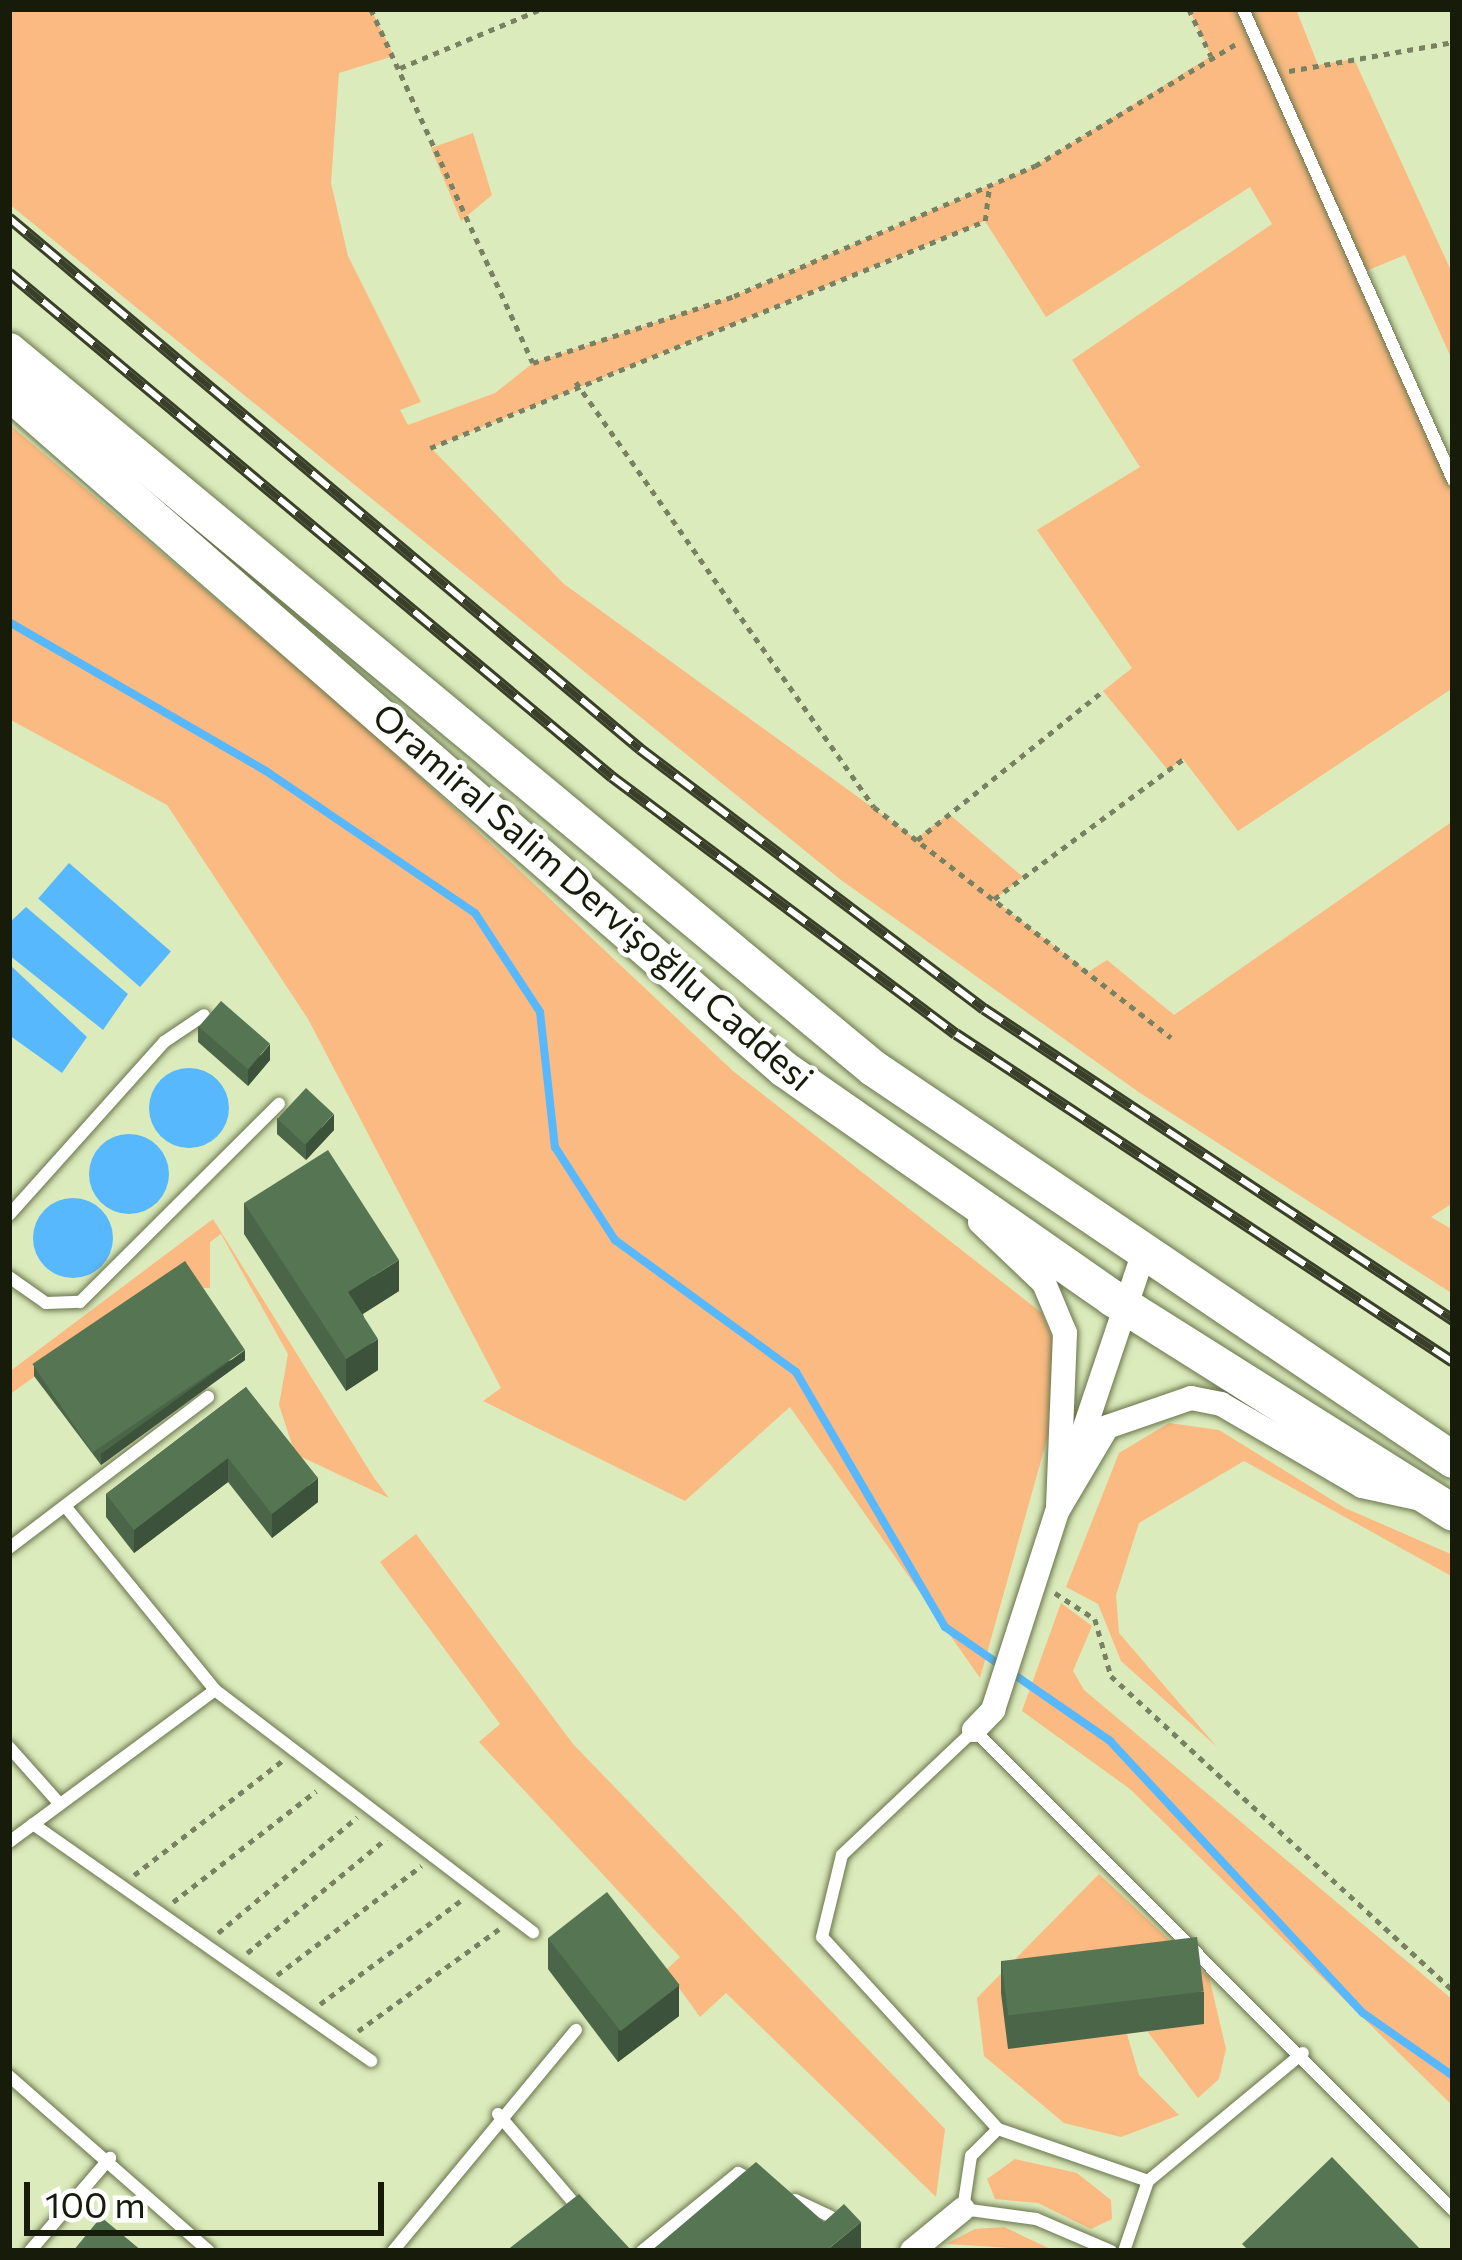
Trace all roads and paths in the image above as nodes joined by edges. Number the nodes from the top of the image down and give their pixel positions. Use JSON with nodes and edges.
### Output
{"nodes":[{"id":1,"x":371,"y":9,"type":"edge"},
{"id":2,"x":541,"y":9,"type":"edge"},
{"id":3,"x":1189,"y":9,"type":"edge"},
{"id":4,"x":1243,"y":9,"type":"edge"},
{"id":5,"x":1254,"y":34,"type":"junction"},
{"id":6,"x":1453,"y":42,"type":"edge"},
{"id":7,"x":1211,"y":56,"type":"junction"},
{"id":8,"x":400,"y":68,"type":"junction"},
{"id":9,"x":1272,"y":74,"type":"junction"},
{"id":10,"x":989,"y":187,"type":"junction"},
{"id":11,"x":9,"y":351,"type":"edge"},
{"id":12,"x":576,"y":382,"type":"junction"},
{"id":13,"x":9,"y":392,"type":"edge"},
{"id":14,"x":430,"y":448,"type":"dead end"},
{"id":15,"x":1453,"y":480,"type":"edge"},
{"id":16,"x":1103,"y":691,"type":"dead end"},
{"id":17,"x":1183,"y":759,"type":"dead end"},
{"id":18,"x":916,"y":840,"type":"junction"},
{"id":19,"x":994,"y":899,"type":"junction"},
{"id":20,"x":204,"y":1015,"type":"edge"},
{"id":21,"x":1171,"y":1037,"type":"dead end"},
{"id":22,"x":279,"y":1104,"type":"dead end"},
{"id":23,"x":927,"y":1170,"type":"junction"},
{"id":24,"x":9,"y":1215,"type":"edge"},
{"id":25,"x":1142,"y":1258,"type":"junction"},
{"id":26,"x":9,"y":1277,"type":"edge"},
{"id":27,"x":1125,"y":1306,"type":"junction"},
{"id":28,"x":208,"y":1396,"type":"dead end"},
{"id":29,"x":1453,"y":1460,"type":"edge"},
{"id":30,"x":64,"y":1506,"type":"junction"},
{"id":31,"x":1444,"y":1507,"type":"edge"},
{"id":32,"x":1058,"y":1510,"type":"junction"},
{"id":33,"x":9,"y":1548,"type":"edge"},
{"id":34,"x":1031,"y":1590,"type":"junction"},
{"id":35,"x":215,"y":1690,"type":"junction"},
{"id":36,"x":974,"y":1730,"type":"junction"},
{"id":37,"x":9,"y":1747,"type":"edge"},
{"id":38,"x":296,"y":1750,"type":"junction"},
{"id":39,"x":332,"y":1778,"type":"junction"},
{"id":40,"x":60,"y":1804,"type":"junction"},
{"id":41,"x":370,"y":1807,"type":"junction"},
{"id":42,"x":33,"y":1824,"type":"junction"},
{"id":43,"x":398,"y":1829,"type":"junction"},
{"id":44,"x":9,"y":1842,"type":"edge"},
{"id":45,"x":434,"y":1856,"type":"junction"},
{"id":46,"x":120,"y":1885,"type":"junction"},
{"id":47,"x":476,"y":1888,"type":"junction"},
{"id":48,"x":159,"y":1913,"type":"junction"},
{"id":49,"x":515,"y":1918,"type":"junction"},
{"id":50,"x":533,"y":1932,"type":"dead end"},
{"id":51,"x":205,"y":1945,"type":"junction"},
{"id":52,"x":233,"y":1964,"type":"junction"},
{"id":53,"x":263,"y":1985,"type":"junction"},
{"id":54,"x":1453,"y":1991,"type":"edge"},
{"id":55,"x":305,"y":2015,"type":"junction"},
{"id":56,"x":576,"y":2030,"type":"dead end"},
{"id":57,"x":344,"y":2042,"type":"junction"},
{"id":58,"x":1304,"y":2053,"type":"junction"},
{"id":59,"x":371,"y":2061,"type":"dead end"},
{"id":60,"x":9,"y":2076,"type":"edge"},
{"id":61,"x":498,"y":2114,"type":"junction"},
{"id":62,"x":998,"y":2129,"type":"junction"},
{"id":63,"x":110,"y":2158,"type":"junction"},
{"id":64,"x":1148,"y":2182,"type":"junction"},
{"id":65,"x":962,"y":2209,"type":"junction"},
{"id":66,"x":1453,"y":2210,"type":"edge"},
{"id":67,"x":586,"y":2217,"type":"edge"},
{"id":68,"x":831,"y":2218,"type":"edge"},
{"id":69,"x":30,"y":2251,"type":"edge"},
{"id":70,"x":209,"y":2251,"type":"edge"},
{"id":71,"x":393,"y":2251,"type":"edge"},
{"id":72,"x":642,"y":2251,"type":"edge"},
{"id":73,"x":912,"y":2251,"type":"edge"},
{"id":74,"x":1111,"y":2251,"type":"edge"},
{"id":75,"x":1124,"y":2251,"type":"edge"}],
"edges":[{"from":1,"to":8,"type":"path"},
{"from":2,"to":8,"type":"path"},
{"from":3,"to":7,"type":"path"},
{"from":4,"to":5,"type":"lane"},
{"from":5,"to":7,"type":"path"},
{"from":5,"to":9,"type":"lane"},
{"from":6,"to":9,"type":"path"},
{"from":7,"to":10,"type":"path"},
{"from":8,"to":10,"type":"path"},
{"from":9,"to":15,"type":"lane"},
{"from":10,"to":12,"type":"path"},
{"from":11,"to":25,"type":"main road","name":"Oramiral Salim Dervişoğllu Caddesi"},
{"from":12,"to":14,"type":"path"},
{"from":12,"to":18,"type":"path"},
{"from":13,"to":23,"type":"main road","name":"Oramiral Salim Dervişoğllu Caddesi"},
{"from":16,"to":18,"type":"path"},
{"from":17,"to":19,"type":"path"},
{"from":18,"to":19,"type":"path"},
{"from":19,"to":21,"type":"path"},
{"from":20,"to":24,"type":"lane"},
{"from":22,"to":26,"type":"lane"},
{"from":23,"to":27,"type":"main road","name":"Oramiral Salim Dervişoğllu Caddesi"},
{"from":23,"to":32,"type":"street"},
{"from":25,"to":27,"type":"street"},
{"from":25,"to":29,"type":"main road","name":"Oramiral Salim Dervişoğllu Caddesi"},
{"from":27,"to":31,"type":"main road","name":"Oramiral Salim Dervişoğllu Caddesi"},
{"from":27,"to":32,"type":"street"},
{"from":28,"to":30,"type":"lane"},
{"from":30,"to":33,"type":"lane"},
{"from":30,"to":35,"type":"lane"},
{"from":31,"to":32,"type":"street"},
{"from":32,"to":34,"type":"street"},
{"from":34,"to":36,"type":"street"},
{"from":34,"to":54,"type":"path"},
{"from":35,"to":38,"type":"lane"},
{"from":35,"to":40,"type":"lane"},
{"from":36,"to":58,"type":"lane"},
{"from":36,"to":62,"type":"lane"},
{"from":37,"to":40,"type":"lane"},
{"from":38,"to":39,"type":"lane"},
{"from":38,"to":46,"type":"path"},
{"from":39,"to":41,"type":"lane"},
{"from":39,"to":48,"type":"path"},
{"from":40,"to":42,"type":"lane"},
{"from":41,"to":43,"type":"lane"},
{"from":41,"to":51,"type":"path"},
{"from":42,"to":44,"type":"lane"},
{"from":42,"to":46,"type":"lane"},
{"from":43,"to":45,"type":"lane"},
{"from":43,"to":52,"type":"path"},
{"from":45,"to":47,"type":"lane"},
{"from":45,"to":53,"type":"path"},
{"from":46,"to":48,"type":"lane"},
{"from":47,"to":49,"type":"lane"},
{"from":47,"to":55,"type":"path"},
{"from":48,"to":51,"type":"lane"},
{"from":49,"to":50,"type":"lane"},
{"from":49,"to":57,"type":"path"},
{"from":51,"to":52,"type":"lane"},
{"from":52,"to":53,"type":"lane"},
{"from":53,"to":55,"type":"lane"},
{"from":55,"to":57,"type":"lane"},
{"from":56,"to":61,"type":"lane"},
{"from":57,"to":59,"type":"lane"},
{"from":58,"to":64,"type":"lane"},
{"from":58,"to":66,"type":"lane"},
{"from":60,"to":63,"type":"lane"},
{"from":61,"to":67,"type":"lane"},
{"from":61,"to":71,"type":"lane"},
{"from":62,"to":64,"type":"lane"},
{"from":62,"to":65,"type":"lane"},
{"from":63,"to":69,"type":"lane"},
{"from":63,"to":70,"type":"lane"},
{"from":64,"to":75,"type":"lane"},
{"from":65,"to":73,"type":"street"},
{"from":65,"to":74,"type":"lane"},
{"from":68,"to":72,"type":"lane"}]}
